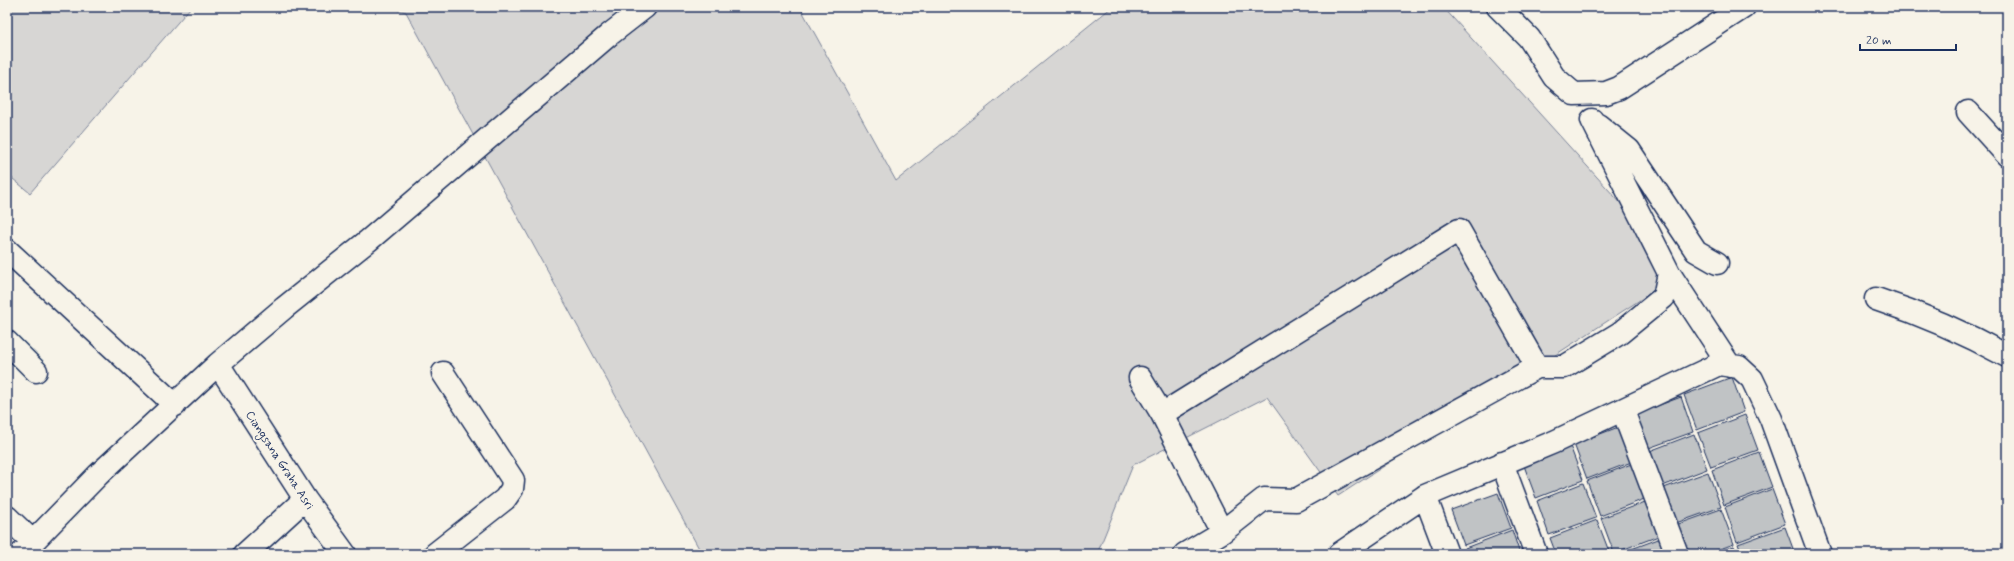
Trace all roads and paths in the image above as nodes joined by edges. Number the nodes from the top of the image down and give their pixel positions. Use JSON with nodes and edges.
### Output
{"nodes":[{"id":1,"x":645,"y":7,"type":"edge"},
{"id":2,"x":1498,"y":7,"type":"edge"},
{"id":3,"x":1744,"y":7,"type":"edge"},
{"id":4,"x":1574,"y":94,"type":"junction"},
{"id":5,"x":1968,"y":112,"type":"dead end"},
{"id":6,"x":1592,"y":120,"type":"junction"},
{"id":7,"x":2007,"y":155,"type":"edge"},
{"id":8,"x":7,"y":250,"type":"edge"},
{"id":9,"x":1717,"y":263,"type":"dead end"},
{"id":10,"x":1669,"y":273,"type":"junction"},
{"id":11,"x":1876,"y":298,"type":"dead end"},
{"id":12,"x":7,"y":342,"type":"edge"},
{"id":13,"x":2007,"y":356,"type":"edge"},
{"id":14,"x":218,"y":364,"type":"junction"},
{"id":15,"x":1730,"y":366,"type":"junction"},
{"id":16,"x":1537,"y":367,"type":"junction"},
{"id":17,"x":36,"y":371,"type":"dead end"},
{"id":18,"x":443,"y":372,"type":"dead end"},
{"id":19,"x":1140,"y":378,"type":"dead end"},
{"id":20,"x":175,"y":405,"type":"junction"},
{"id":21,"x":1623,"y":411,"type":"junction"},
{"id":22,"x":1162,"y":414,"type":"junction"},
{"id":23,"x":1502,"y":463,"type":"junction"},
{"id":24,"x":1426,"y":496,"type":"junction"},
{"id":25,"x":305,"y":499,"type":"junction"},
{"id":26,"x":7,"y":517,"type":"edge"},
{"id":27,"x":1222,"y":532,"type":"junction"},
{"id":28,"x":27,"y":548,"type":"edge"},
{"id":29,"x":245,"y":554,"type":"edge"},
{"id":30,"x":345,"y":554,"type":"edge"},
{"id":31,"x":435,"y":554,"type":"edge"},
{"id":32,"x":1186,"y":554,"type":"edge"},
{"id":33,"x":1339,"y":554,"type":"edge"},
{"id":34,"x":1447,"y":554,"type":"edge"},
{"id":35,"x":1536,"y":554,"type":"edge"},
{"id":36,"x":1677,"y":554,"type":"edge"},
{"id":37,"x":1820,"y":554,"type":"edge"}],
"edges":[{"from":1,"to":14,"type":"street"},
{"from":2,"to":4,"type":"street"},
{"from":3,"to":4,"type":"street"},
{"from":4,"to":6,"type":"street"},
{"from":5,"to":7,"type":"street"},
{"from":6,"to":9,"type":"street"},
{"from":6,"to":10,"type":"street"},
{"from":8,"to":20,"type":"street"},
{"from":10,"to":15,"type":"street"},
{"from":10,"to":16,"type":"street"},
{"from":11,"to":13,"type":"street"},
{"from":12,"to":17,"type":"street"},
{"from":14,"to":20,"type":"street"},
{"from":14,"to":25,"type":"street","name":"Ciangsana Graha Asri"},
{"from":15,"to":21,"type":"street"},
{"from":15,"to":37,"type":"street"},
{"from":16,"to":22,"type":"street"},
{"from":16,"to":27,"type":"street"},
{"from":18,"to":31,"type":"street"},
{"from":19,"to":22,"type":"street"},
{"from":20,"to":28,"type":"street"},
{"from":21,"to":23,"type":"street"},
{"from":21,"to":36,"type":"street"},
{"from":22,"to":27,"type":"street"},
{"from":23,"to":24,"type":"street"},
{"from":23,"to":35,"type":"street"},
{"from":24,"to":33,"type":"street"},
{"from":24,"to":34,"type":"street"},
{"from":25,"to":29,"type":"street"},
{"from":25,"to":30,"type":"street","name":"Ciangsana Graha Asri"},
{"from":26,"to":28,"type":"street"},
{"from":27,"to":32,"type":"street"}]}
